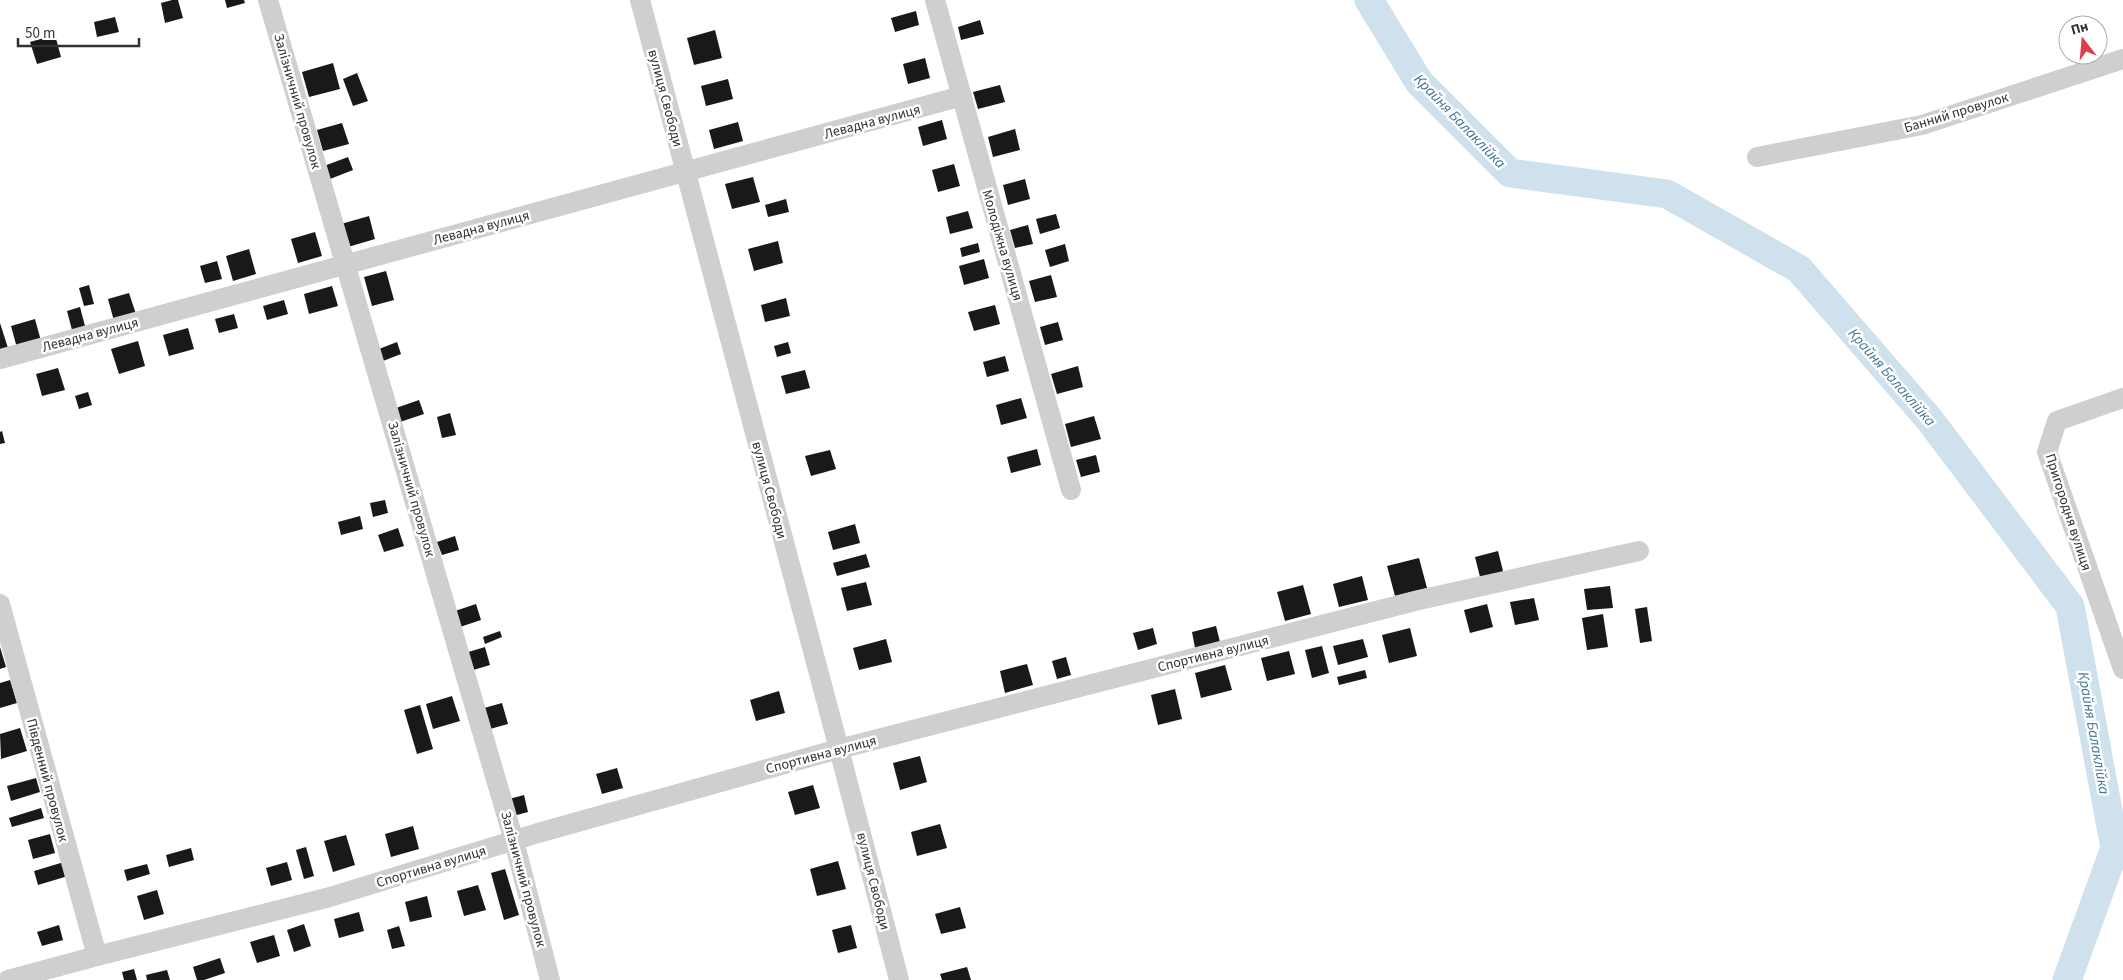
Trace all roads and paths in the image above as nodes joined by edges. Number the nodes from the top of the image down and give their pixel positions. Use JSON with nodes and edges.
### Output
{"nodes":[{"id":1,"x":268,"y":0,"type":"edge"},
{"id":2,"x":640,"y":0,"type":"edge"},
{"id":3,"x":935,"y":0,"type":"edge"},
{"id":4,"x":2123,"y":59,"type":"edge"},
{"id":5,"x":962,"y":96,"type":"junction"},
{"id":6,"x":1757,"y":157,"type":"dead end"},
{"id":7,"x":686,"y":171,"type":"junction"},
{"id":8,"x":346,"y":264,"type":"junction"},
{"id":9,"x":0,"y":359,"type":"edge"},
{"id":10,"x":2123,"y":398,"type":"edge"},
{"id":11,"x":1071,"y":490,"type":"dead end"},
{"id":12,"x":1639,"y":551,"type":"dead end"},
{"id":13,"x":0,"y":604,"type":"edge"},
{"id":14,"x":2123,"y":669,"type":"edge"},
{"id":15,"x":839,"y":749,"type":"junction"},
{"id":16,"x":514,"y":841,"type":"junction"},
{"id":17,"x":97,"y":956,"type":"junction"},
{"id":18,"x":8,"y":980,"type":"edge"},
{"id":19,"x":550,"y":980,"type":"edge"},
{"id":20,"x":899,"y":980,"type":"edge"}],
"edges":[{"from":1,"to":8,"type":"street","name":"Залізничний провулок"},
{"from":2,"to":7,"type":"street","name":"вулиця Свободи"},
{"from":3,"to":5,"type":"street","name":"Молодіжна вулиця"},
{"from":4,"to":6,"type":"street","name":"Банний провулок"},
{"from":5,"to":7,"type":"street","name":"Левадна вулиця"},
{"from":5,"to":11,"type":"street","name":"Молодіжна вулиця"},
{"from":7,"to":8,"type":"street","name":"Левадна вулиця"},
{"from":7,"to":15,"type":"street","name":"вулиця Свободи"},
{"from":8,"to":9,"type":"street","name":"Левадна вулиця"},
{"from":8,"to":16,"type":"street","name":"Залізничний провулок"},
{"from":10,"to":14,"type":"street","name":"Пригородня вулиця"},
{"from":12,"to":15,"type":"street","name":"Спортивна вулиця"},
{"from":13,"to":17,"type":"street","name":"Південний провулок"},
{"from":15,"to":16,"type":"street","name":"Спортивна вулиця"},
{"from":15,"to":20,"type":"street","name":"вулиця Свободи"},
{"from":16,"to":17,"type":"street","name":"Спортивна вулиця"},
{"from":16,"to":19,"type":"street","name":"Залізничний провулок"},
{"from":17,"to":18,"type":"street","name":"Спортивна вулиця"}]}
